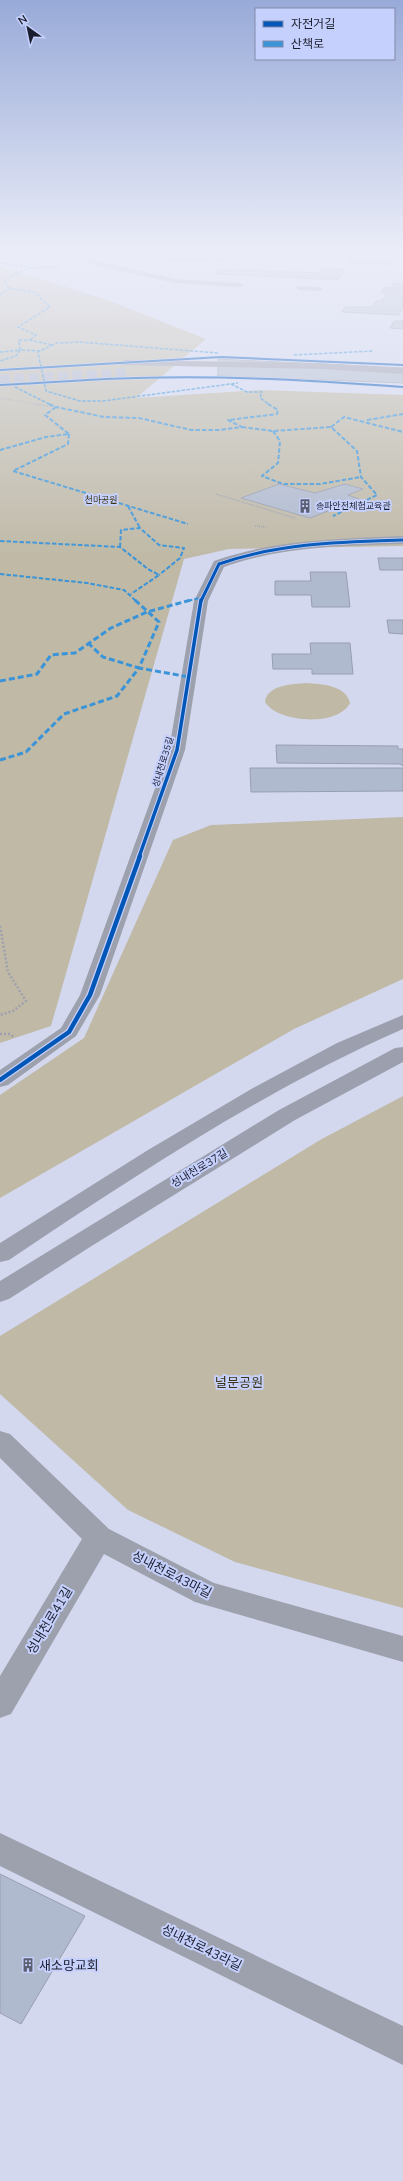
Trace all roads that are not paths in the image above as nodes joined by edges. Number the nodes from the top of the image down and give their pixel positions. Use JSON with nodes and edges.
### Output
{"nodes":[{"id":1,"x":125,"y":363,"type":"tunnel mouth"},
{"id":2,"x":403,"y":371,"type":"edge"},
{"id":3,"x":129,"y":373,"type":"tunnel mouth"},
{"id":4,"x":403,"y":379,"type":"edge"},
{"id":5,"x":403,"y":540,"type":"edge"},
{"id":6,"x":403,"y":1021,"type":"edge"},
{"id":7,"x":403,"y":1053,"type":"edge"},
{"id":8,"x":0,"y":1080,"type":"edge"},
{"id":9,"x":0,"y":1254,"type":"edge"},
{"id":10,"x":0,"y":1293,"type":"edge"},
{"id":11,"x":0,"y":1441,"type":"edge"},
{"id":12,"x":99,"y":1537,"type":"junction"},
{"id":13,"x":403,"y":1649,"type":"edge"},
{"id":14,"x":0,"y":1704,"type":"edge"},
{"id":15,"x":0,"y":1849,"type":"edge"},
{"id":16,"x":403,"y":2046,"type":"edge"}],
"edges":[{"from":1,"to":2,"type":"main road"},
{"from":3,"to":4,"type":"main road"},
{"from":5,"to":8,"type":"street","name":"성내천로35길"},
{"from":6,"to":9,"type":"main road"},
{"from":7,"to":10,"type":"main road","name":"성내천로37길"},
{"from":11,"to":12,"type":"street","name":"성내천로43마길"},
{"from":12,"to":13,"type":"street","name":"성내천로43마길"},
{"from":12,"to":14,"type":"street","name":"성내천로41길"},
{"from":15,"to":16,"type":"street","name":"성내천로43라길"}]}
